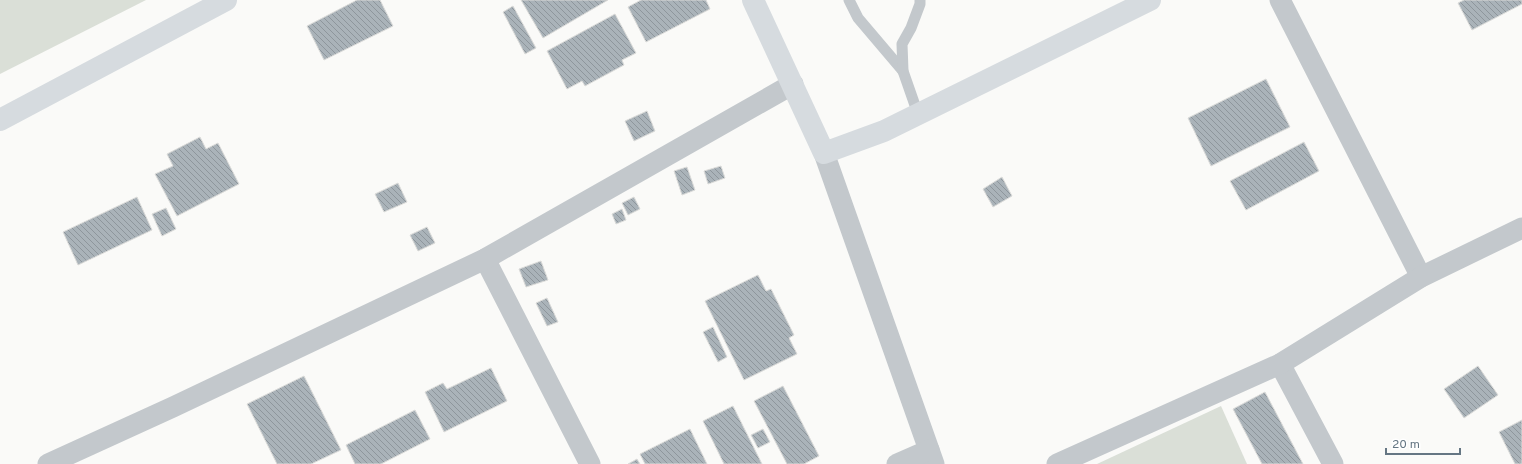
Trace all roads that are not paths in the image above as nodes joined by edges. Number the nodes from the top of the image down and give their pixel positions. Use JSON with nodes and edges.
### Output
{"nodes":[{"id":1,"x":226,"y":0,"type":"edge"},
{"id":2,"x":753,"y":0,"type":"edge"},
{"id":3,"x":849,"y":0,"type":"edge"},
{"id":4,"x":920,"y":0,"type":"edge"},
{"id":5,"x":1150,"y":0,"type":"edge"},
{"id":6,"x":1280,"y":0,"type":"edge"},
{"id":7,"x":903,"y":71,"type":"junction"},
{"id":8,"x":793,"y":84,"type":"junction"},
{"id":9,"x":918,"y":114,"type":"junction"},
{"id":10,"x":0,"y":120,"type":"edge"},
{"id":11,"x":824,"y":153,"type":"junction"},
{"id":12,"x":1522,"y":228,"type":"edge"},
{"id":13,"x":485,"y":259,"type":"junction"},
{"id":14,"x":1421,"y":277,"type":"junction"},
{"id":15,"x":1280,"y":364,"type":"junction"},
{"id":16,"x":931,"y":457,"type":"edge"},
{"id":17,"x":48,"y":464,"type":"edge"},
{"id":18,"x":590,"y":464,"type":"edge"},
{"id":19,"x":897,"y":464,"type":"edge"},
{"id":20,"x":1058,"y":464,"type":"edge"},
{"id":21,"x":1333,"y":464,"type":"edge"}],
"edges":[{"from":1,"to":10,"type":"street"},
{"from":2,"to":8,"type":"street"},
{"from":3,"to":7,"type":"lane"},
{"from":4,"to":7,"type":"lane"},
{"from":5,"to":9,"type":"street"},
{"from":6,"to":14,"type":"street"},
{"from":7,"to":9,"type":"lane"},
{"from":8,"to":11,"type":"street"},
{"from":8,"to":13,"type":"street"},
{"from":9,"to":11,"type":"street"},
{"from":11,"to":16,"type":"street"},
{"from":12,"to":14,"type":"street"},
{"from":13,"to":17,"type":"street"},
{"from":13,"to":18,"type":"street"},
{"from":14,"to":15,"type":"street"},
{"from":15,"to":20,"type":"street"},
{"from":15,"to":21,"type":"street"},
{"from":16,"to":19,"type":"street"}]}
